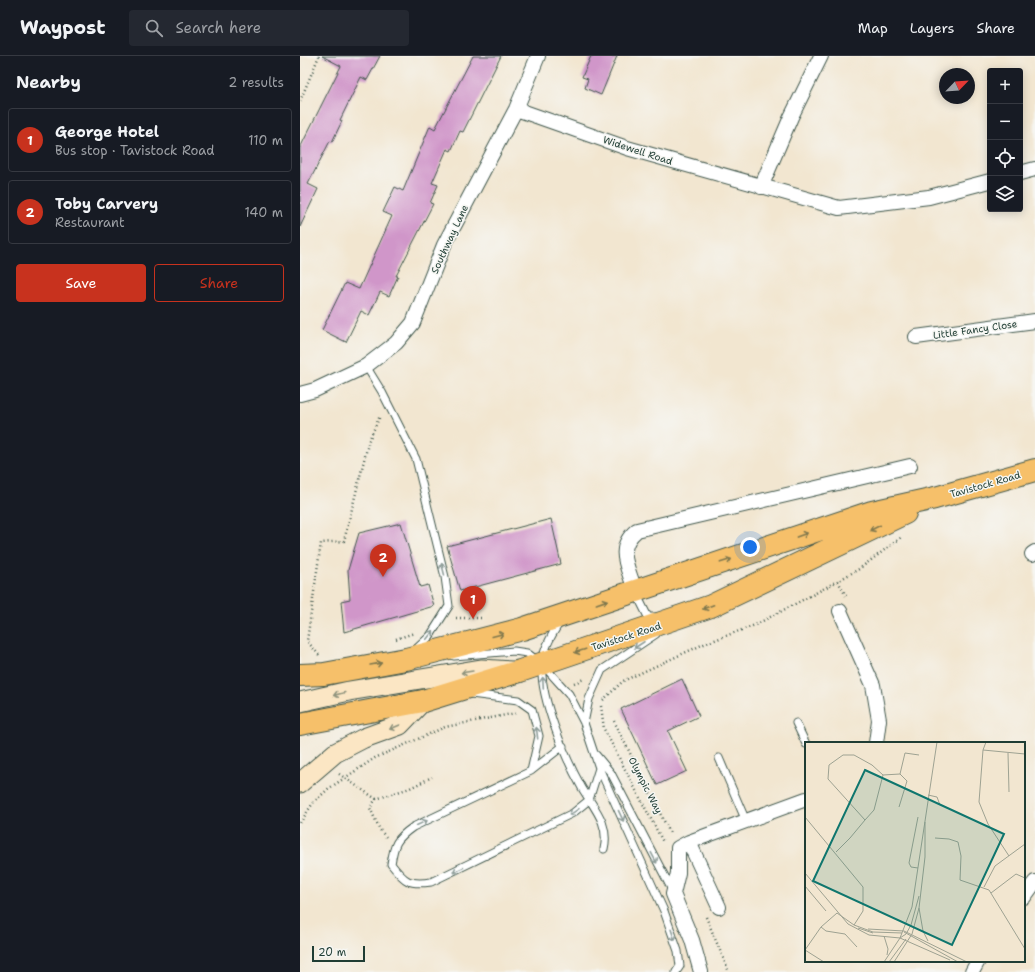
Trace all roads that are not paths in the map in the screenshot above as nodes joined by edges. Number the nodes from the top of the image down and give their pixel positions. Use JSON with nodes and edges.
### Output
{"nodes":[{"id":1,"x":538,"y":56,"type":"edge"},
{"id":2,"x":822,"y":56,"type":"edge"},
{"id":3,"x":516,"y":109,"type":"junction"},
{"id":4,"x":1035,"y":169,"type":"edge"},
{"id":5,"x":1023,"y":172,"type":"edge"},
{"id":6,"x":987,"y":182,"type":"edge"},
{"id":7,"x":761,"y":187,"type":"junction"},
{"id":8,"x":1035,"y":321,"type":"edge"},
{"id":9,"x":916,"y":337,"type":"dead end"},
{"id":10,"x":366,"y":366,"type":"junction"},
{"id":11,"x":300,"y":394,"type":"edge"},
{"id":12,"x":910,"y":466,"type":"dead end"},
{"id":13,"x":1035,"y":470,"type":"edge"},
{"id":14,"x":935,"y":498,"type":"junction"},
{"id":15,"x":636,"y":591,"type":"junction"},
{"id":16,"x":840,"y":611,"type":"dead end"},
{"id":17,"x":565,"y":615,"type":"junction"},
{"id":18,"x":684,"y":617,"type":"junction"},
{"id":19,"x":406,"y":659,"type":"junction"},
{"id":20,"x":542,"y":664,"type":"junction"},
{"id":21,"x":520,"y":671,"type":"junction"},
{"id":22,"x":300,"y":675,"type":"edge"},
{"id":23,"x":449,"y":693,"type":"junction"},
{"id":24,"x":423,"y":701,"type":"junction"},
{"id":25,"x":300,"y":702,"type":"edge"},
{"id":26,"x":584,"y":723,"type":"junction"},
{"id":27,"x":796,"y":723,"type":"dead end"},
{"id":28,"x":300,"y":724,"type":"edge"},
{"id":29,"x":805,"y":742,"type":"edge"},
{"id":30,"x":876,"y":742,"type":"edge"},
{"id":31,"x":563,"y":746,"type":"junction"},
{"id":32,"x":593,"y":752,"type":"junction"},
{"id":33,"x":719,"y":758,"type":"dead end"},
{"id":34,"x":599,"y":768,"type":"junction"},
{"id":35,"x":531,"y":771,"type":"junction"},
{"id":36,"x":300,"y":783,"type":"edge"},
{"id":37,"x":805,"y":798,"type":"edge"},
{"id":38,"x":589,"y":800,"type":"junction"},
{"id":39,"x":746,"y":821,"type":"junction"},
{"id":40,"x":677,"y":846,"type":"junction"},
{"id":41,"x":604,"y":849,"type":"dead end"},
{"id":42,"x":1035,"y":882,"type":"edge"},
{"id":43,"x":673,"y":894,"type":"junction"},
{"id":44,"x":1025,"y":896,"type":"edge"},
{"id":45,"x":719,"y":906,"type":"dead end"},
{"id":46,"x":977,"y":962,"type":"edge"},
{"id":47,"x":676,"y":972,"type":"edge"},
{"id":48,"x":701,"y":972,"type":"edge"},
{"id":49,"x":972,"y":972,"type":"edge"}],
"edges":[{"from":1,"to":3,"type":"street","name":"Southway Lane"},
{"from":2,"to":7,"type":"street"},
{"from":3,"to":7,"type":"street","name":"Widewell Road"},
{"from":3,"to":10,"type":"street","name":"Southway Lane"},
{"from":4,"to":5,"type":"street"},
{"from":6,"to":7,"type":"street","name":"Widewell Road"},
{"from":8,"to":9,"type":"street","name":"Little Fancy Close"},
{"from":10,"to":11,"type":"street","name":"Southway Lane"},
{"from":19,"to":10,"type":"lane","one_way":true},
{"from":12,"to":15,"type":"street"},
{"from":13,"to":14,"type":"highway","name":"Tavistock Road"},
{"from":15,"to":14,"type":"highway","name":"Tavistock Road","one_way":true},
{"from":14,"to":18,"type":"highway","name":"Tavistock Road","one_way":true},
{"from":17,"to":15,"type":"highway","name":"Tavistock Road","one_way":true},
{"from":15,"to":18,"type":"lane"},
{"from":16,"to":30,"type":"street"},
{"from":19,"to":17,"type":"highway","name":"Tavistock Road","one_way":true},
{"from":17,"to":20,"type":"lane"},
{"from":18,"to":20,"type":"highway","name":"Tavistock Road","one_way":true},
{"from":18,"to":26,"type":"lane","one_way":true},
{"from":19,"to":20,"type":"lane"},
{"from":22,"to":19,"type":"highway","name":"Tavistock Road","one_way":true},
{"from":20,"to":21,"type":"highway","name":"Tavistock Road"},
{"from":20,"to":26,"type":"lane"},
{"from":31,"to":20,"type":"lane","one_way":true},
{"from":21,"to":23,"type":"highway","name":"Tavistock Road"},
{"from":21,"to":25,"type":"street","one_way":true},
{"from":23,"to":24,"type":"highway","name":"Tavistock Road"},
{"from":35,"to":23,"type":"lane","one_way":true},
{"from":24,"to":28,"type":"highway","name":"Tavistock Road"},
{"from":24,"to":36,"type":"street","one_way":true},
{"from":26,"to":32,"type":"lane"},
{"from":27,"to":29,"type":"lane"},
{"from":31,"to":35,"type":"lane"},
{"from":31,"to":38,"type":"lane"},
{"from":32,"to":34,"type":"lane"},
{"from":32,"to":43,"type":"lane","one_way":true},
{"from":33,"to":39,"type":"lane"},
{"from":34,"to":38,"type":"lane"},
{"from":34,"to":47,"type":"lane","one_way":true},
{"from":38,"to":35,"type":"lane","one_way":true},
{"from":37,"to":39,"type":"street"},
{"from":38,"to":41,"type":"lane"},
{"from":39,"to":40,"type":"street"},
{"from":40,"to":43,"type":"street"},
{"from":40,"to":45,"type":"street"},
{"from":42,"to":44,"type":"street"},
{"from":43,"to":48,"type":"street"},
{"from":46,"to":49,"type":"street"}]}
